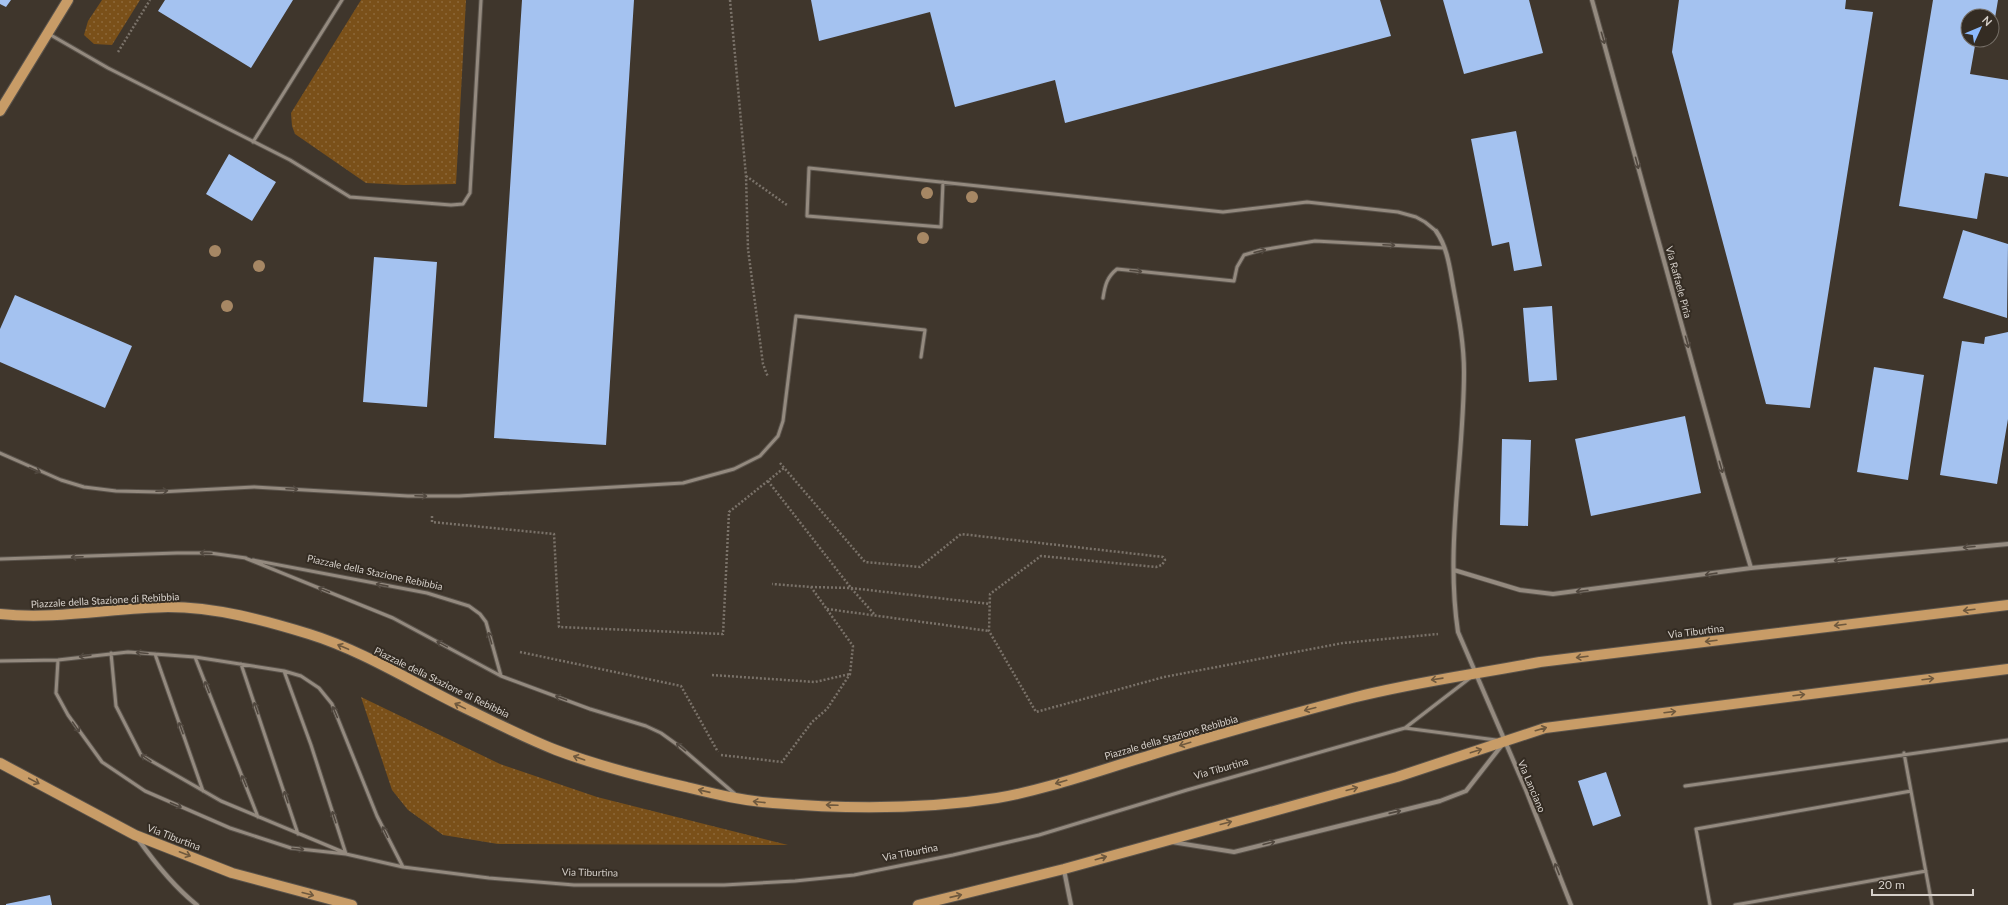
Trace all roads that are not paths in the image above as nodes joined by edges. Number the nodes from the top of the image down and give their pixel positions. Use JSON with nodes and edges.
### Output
{"nodes":[{"id":1,"x":68,"y":0,"type":"edge"},
{"id":2,"x":342,"y":0,"type":"edge"},
{"id":3,"x":481,"y":0,"type":"edge"},
{"id":4,"x":1592,"y":0,"type":"edge"},
{"id":5,"x":47,"y":34,"type":"junction"},
{"id":6,"x":0,"y":111,"type":"edge"},
{"id":7,"x":253,"y":142,"type":"junction"},
{"id":8,"x":943,"y":182,"type":"junction"},
{"id":9,"x":1436,"y":231,"type":"joint"},
{"id":10,"x":1445,"y":248,"type":"junction"},
{"id":11,"x":1103,"y":298,"type":"dead end"},
{"id":12,"x":921,"y":357,"type":"dead end"},
{"id":13,"x":0,"y":453,"type":"edge"},
{"id":14,"x":2008,"y":544,"type":"edge"},
{"id":15,"x":245,"y":558,"type":"junction"},
{"id":16,"x":0,"y":559,"type":"edge"},
{"id":17,"x":1751,"y":568,"type":"junction"},
{"id":18,"x":1454,"y":570,"type":"junction"},
{"id":19,"x":2008,"y":605,"type":"edge"},
{"id":20,"x":0,"y":614,"type":"edge"},
{"id":21,"x":111,"y":653,"type":"junction"},
{"id":22,"x":155,"y":654,"type":"junction"},
{"id":23,"x":195,"y":657,"type":"junction"},
{"id":24,"x":0,"y":660,"type":"edge"},
{"id":25,"x":58,"y":660,"type":"junction"},
{"id":26,"x":241,"y":664,"type":"junction"},
{"id":27,"x":2008,"y":669,"type":"edge"},
{"id":28,"x":284,"y":671,"type":"junction"},
{"id":29,"x":1475,"y":674,"type":"junction"},
{"id":30,"x":501,"y":676,"type":"junction"},
{"id":31,"x":1405,"y":728,"type":"junction"},
{"id":32,"x":2008,"y":740,"type":"edge"},
{"id":33,"x":1504,"y":742,"type":"junction"},
{"id":34,"x":1904,"y":753,"type":"junction"},
{"id":35,"x":0,"y":763,"type":"edge"},
{"id":36,"x":1685,"y":786,"type":"dead end"},
{"id":37,"x":203,"y":791,"type":"junction"},
{"id":38,"x":1911,"y":791,"type":"junction"},
{"id":39,"x":742,"y":800,"type":"junction"},
{"id":40,"x":870,"y":807,"type":"joint"},
{"id":41,"x":258,"y":817,"type":"junction"},
{"id":42,"x":298,"y":834,"type":"junction"},
{"id":43,"x":135,"y":835,"type":"junction"},
{"id":44,"x":1162,"y":841,"type":"junction"},
{"id":45,"x":346,"y":854,"type":"junction"},
{"id":46,"x":403,"y":867,"type":"junction"},
{"id":47,"x":1064,"y":869,"type":"junction"},
{"id":48,"x":1926,"y":871,"type":"junction"},
{"id":49,"x":197,"y":905,"type":"edge"},
{"id":50,"x":352,"y":905,"type":"edge"},
{"id":51,"x":918,"y":905,"type":"edge"},
{"id":52,"x":1072,"y":905,"type":"edge"},
{"id":53,"x":1571,"y":905,"type":"edge"},
{"id":54,"x":1710,"y":905,"type":"edge"},
{"id":55,"x":1735,"y":905,"type":"edge"},
{"id":56,"x":1932,"y":905,"type":"edge"}],
"edges":[{"from":1,"to":5,"type":"main road"},
{"from":2,"to":7,"type":"lane"},
{"from":3,"to":7,"type":"lane"},
{"from":4,"to":17,"type":"street","name":"Via Raffaele Piria","one_way":true},
{"from":5,"to":6,"type":"main road"},
{"from":5,"to":7,"type":"lane"},
{"from":8,"to":8,"type":"lane"},
{"from":8,"to":9,"type":"lane"},
{"from":9,"to":10,"type":"street","name":"Via Lanciano"},
{"from":11,"to":10,"type":"lane","one_way":true},
{"from":10,"to":18,"type":"street","name":"Via Lanciano"},
{"from":13,"to":12,"type":"lane","one_way":true},
{"from":14,"to":17,"type":"street","one_way":true},
{"from":15,"to":16,"type":"lane","name":"Piazzale della Stazione Rebibbia","one_way":true},
{"from":30,"to":15,"type":"lane","name":"Piazzale della Stazione Rebibbia","one_way":true},
{"from":30,"to":15,"type":"lane","name":"Piazzale della Stazione Rebibbia","one_way":true},
{"from":17,"to":18,"type":"street","one_way":true},
{"from":18,"to":29,"type":"street","name":"Via Lanciano"},
{"from":19,"to":29,"type":"main road","name":"Via Tiburtina","one_way":true},
{"from":39,"to":20,"type":"main road","name":"Piazzale della Stazione di Rebibbia","one_way":true},
{"from":22,"to":21,"type":"lane","one_way":true},
{"from":21,"to":25,"type":"lane","one_way":true},
{"from":37,"to":21,"type":"lane","name":"Via Tiburtina","one_way":true},
{"from":22,"to":23,"type":"lane"},
{"from":37,"to":22,"type":"lane","one_way":true},
{"from":23,"to":26,"type":"lane"},
{"from":41,"to":23,"type":"lane","one_way":true},
{"from":24,"to":25,"type":"lane"},
{"from":25,"to":45,"type":"lane","name":"Via Tiburtina","one_way":true},
{"from":26,"to":28,"type":"lane"},
{"from":42,"to":26,"type":"lane","one_way":true},
{"from":33,"to":27,"type":"main road","name":"Via Tiburtina","one_way":true},
{"from":45,"to":28,"type":"lane","one_way":true},
{"from":46,"to":28,"type":"lane","one_way":true},
{"from":29,"to":31,"type":"lane","name":"Via Tiburtina"},
{"from":29,"to":33,"type":"street","name":"Via Lanciano"},
{"from":29,"to":40,"type":"main road","name":"Piazzale della Stazione Rebibbia","one_way":true},
{"from":39,"to":30,"type":"lane","name":"Piazzale della Stazione Rebibbia","one_way":true},
{"from":31,"to":33,"type":"lane","name":"Via Tiburtina"},
{"from":31,"to":46,"type":"lane","name":"Via Tiburtina"},
{"from":32,"to":34,"type":"lane"},
{"from":44,"to":33,"type":"main road","name":"Via Tiburtina","one_way":true},
{"from":44,"to":33,"type":"street","name":"Via Tiburtina","one_way":true},
{"from":53,"to":33,"type":"street","name":"Via Lanciano","one_way":true},
{"from":34,"to":36,"type":"lane"},
{"from":34,"to":38,"type":"lane"},
{"from":35,"to":43,"type":"main road","name":"Via Tiburtina","one_way":true},
{"from":37,"to":41,"type":"lane","name":"Via Tiburtina"},
{"from":38,"to":48,"type":"lane"},
{"from":38,"to":54,"type":"lane"},
{"from":40,"to":39,"type":"main road","name":"Piazzale della Stazione di Rebibbia","one_way":true},
{"from":41,"to":42,"type":"lane","name":"Via Tiburtina"},
{"from":42,"to":45,"type":"lane","name":"Via Tiburtina"},
{"from":43,"to":49,"type":"street"},
{"from":43,"to":50,"type":"main road","name":"Via Tiburtina","one_way":true},
{"from":47,"to":44,"type":"main road","name":"Via Tiburtina","one_way":true},
{"from":45,"to":46,"type":"lane","name":"Via Tiburtina"},
{"from":51,"to":47,"type":"main road","name":"Via Tiburtina","one_way":true},
{"from":47,"to":52,"type":"street"},
{"from":48,"to":55,"type":"lane"},
{"from":48,"to":56,"type":"lane"}]}
